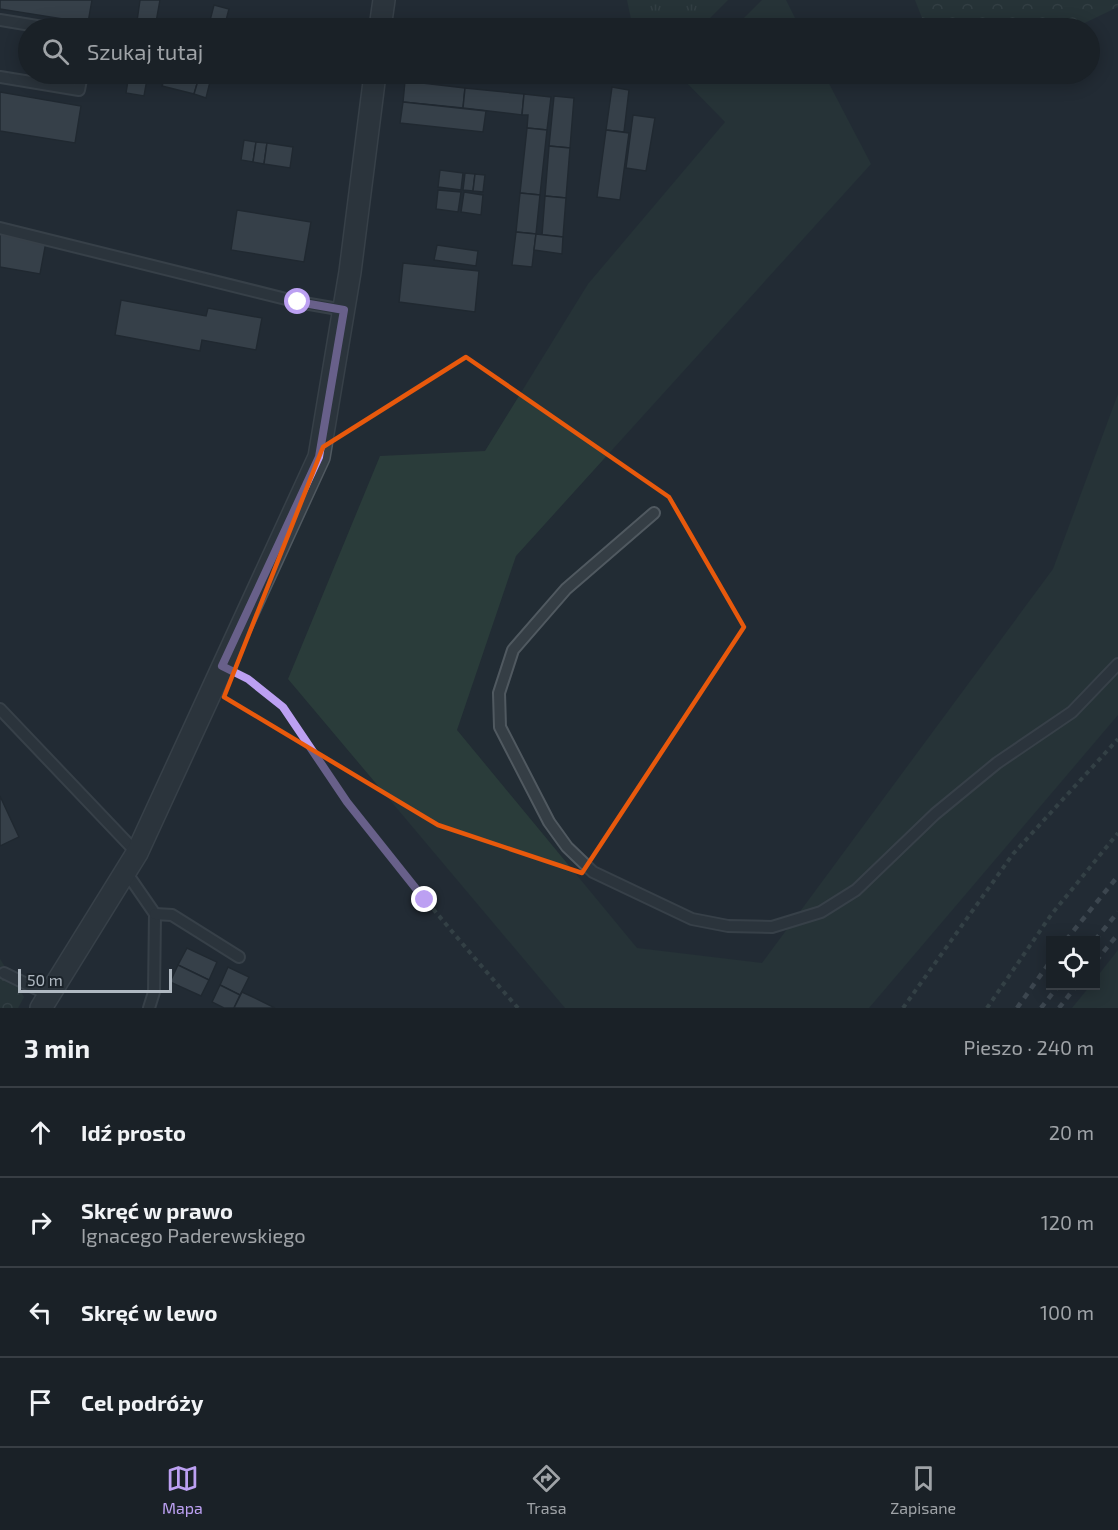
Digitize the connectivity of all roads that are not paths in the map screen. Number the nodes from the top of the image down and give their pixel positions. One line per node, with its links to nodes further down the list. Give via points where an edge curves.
1 (384, 0): 2 (street)
2 (381, 18)
3 (0, 20): 4 (lane)
4 (18, 23)
5 (0, 77): 6 (lane)
6 (18, 80)
7 (43, 84): 8 (lane, via 79,90)
8 (80, 84)
9 (374, 84): 11 (street)
10 (0, 228): 11 (lane)
11 (344, 310): 15 (street, via 319,457)
12 (654, 513): 13 (lane, via 566,589 513,650 499,693 500,727 549,822 567,847 593,872 692,919 728,926 772,927 821,912 856,890 935,814 997,764 1072,711)
13 (1118, 664)
14 (0, 709): 15 (lane)
15 (137, 853): 16 (street)
16 (126, 872): 17 (lane); 20 (street)
17 (155, 914): 18 (lane, via 172,915); 21 (lane, via 154,992)
18 (239, 957)
19 (4, 973): 20 (lane)
20 (45, 1002)
21 (148, 1008)

